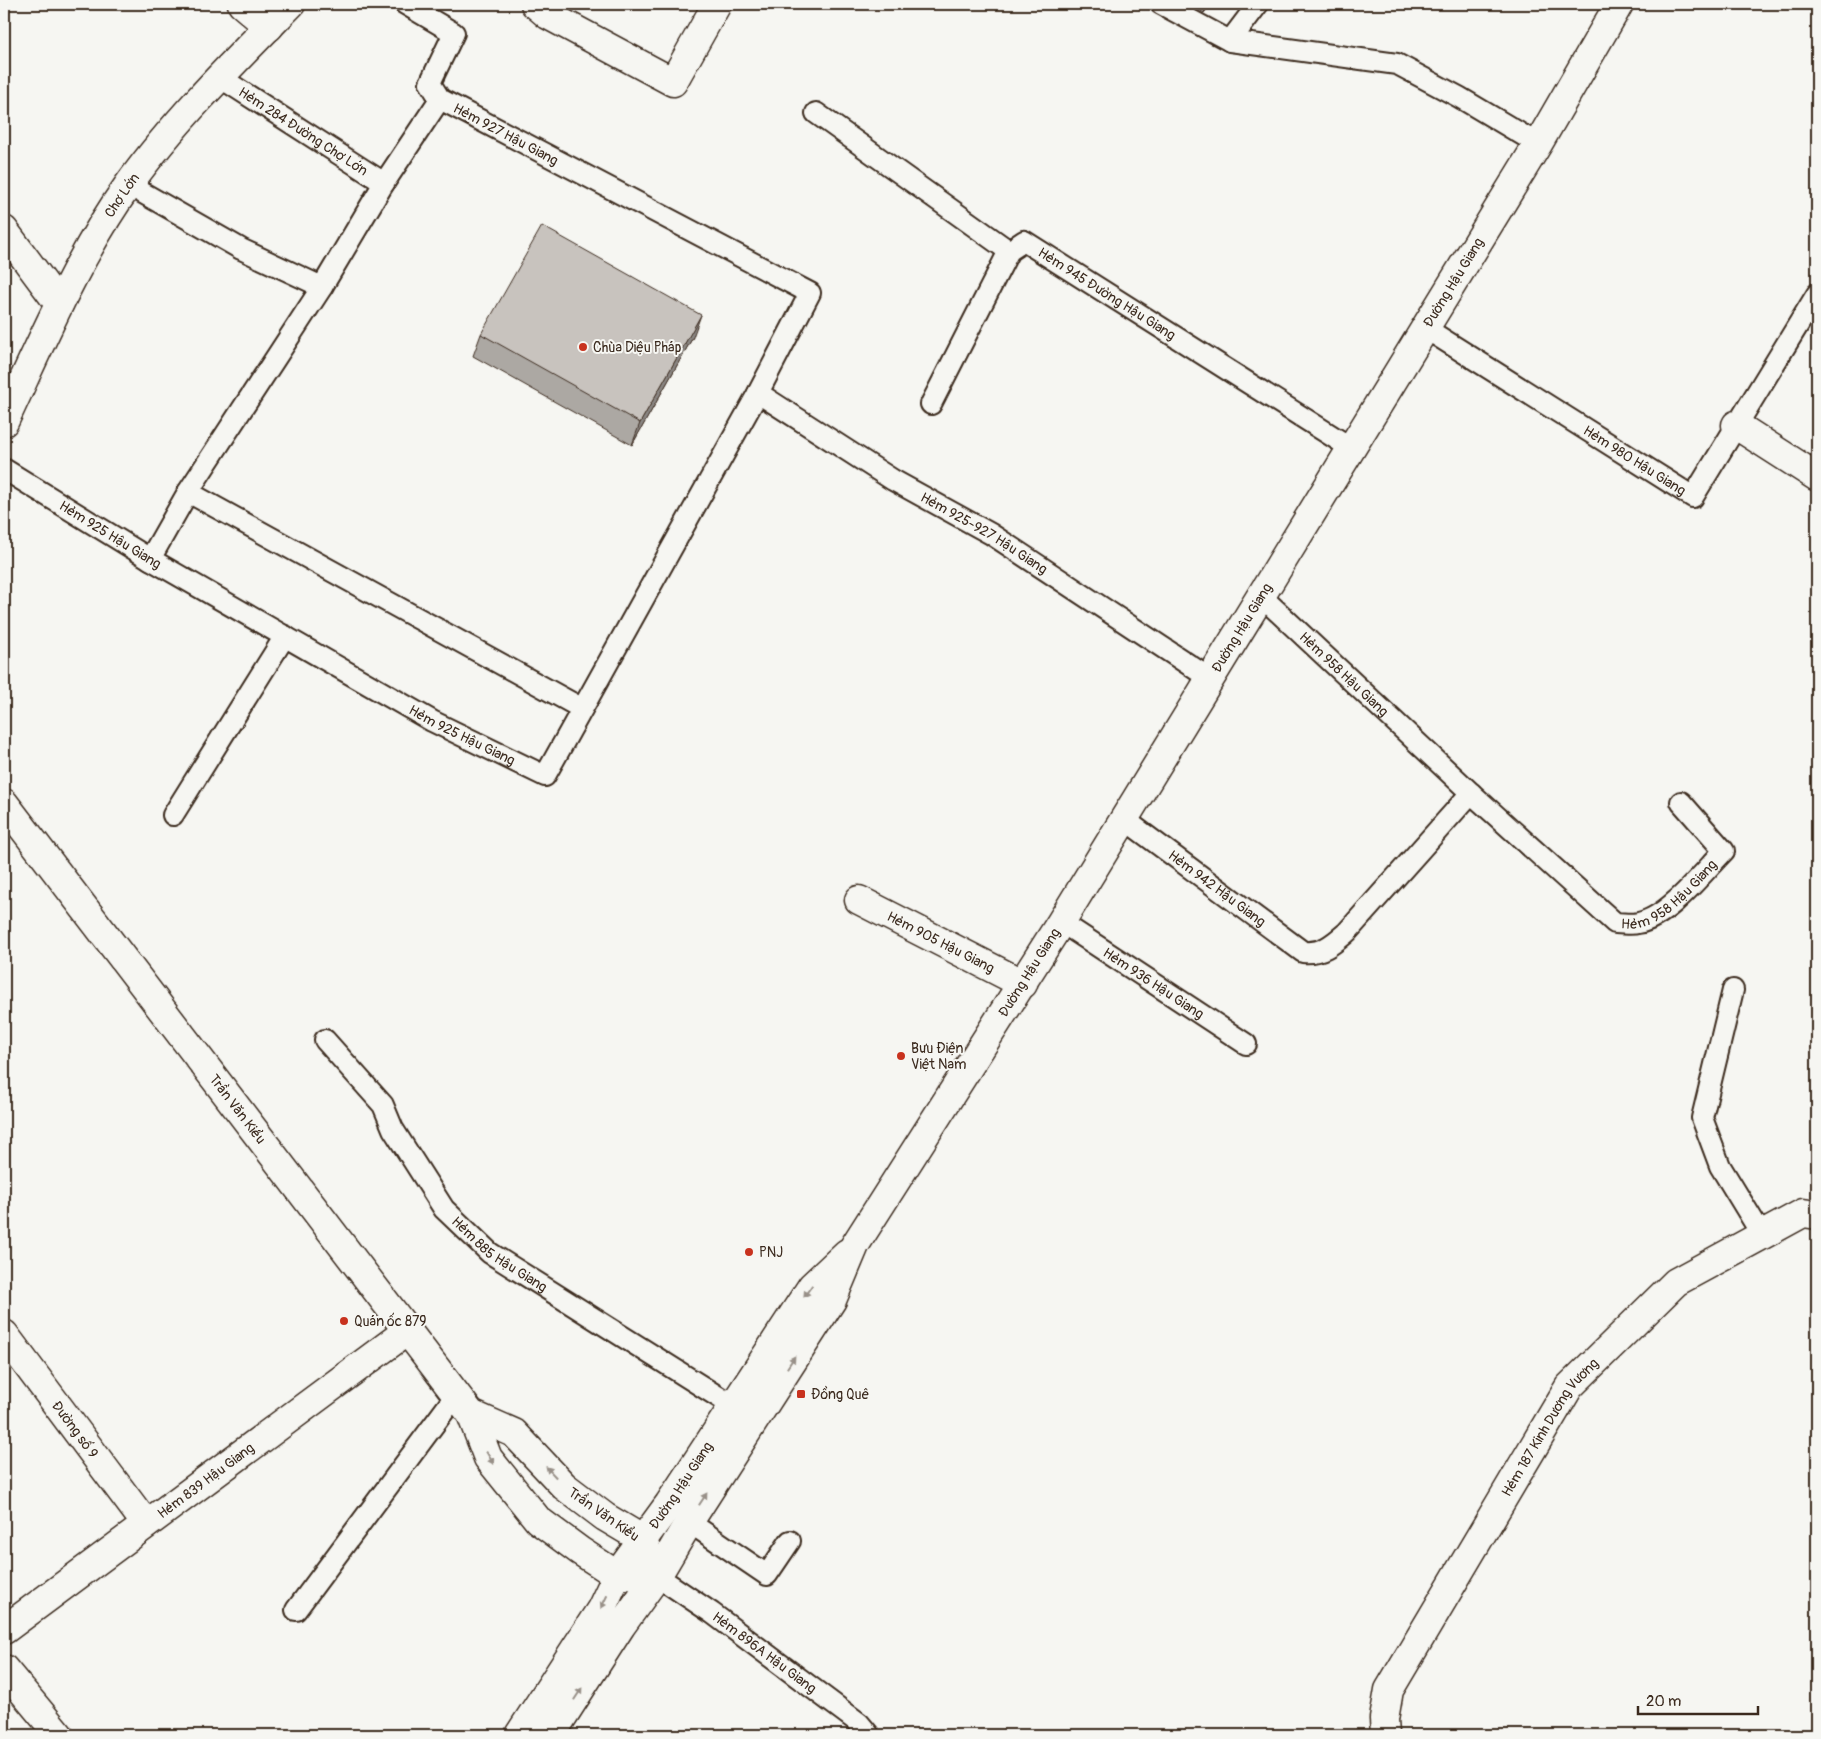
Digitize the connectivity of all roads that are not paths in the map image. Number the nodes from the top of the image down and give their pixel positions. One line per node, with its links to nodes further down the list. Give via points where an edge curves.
1 (242, 4): 9 (street)
2 (291, 4): 9 (street, Chợ Lớn)
3 (404, 4): 12 (lane, via 454,33 430,83)
4 (717, 4): 8 (street, via 673,82)
5 (1161, 4): 10 (lane)
6 (1258, 4): 10 (lane)
7 (1619, 4): 14 (street, Đường Hậu Giang)
8 (547, 8)
9 (269, 27): 11 (street, Chợ Lớn)
10 (1230, 41): 14 (lane, via 1397,64)
11 (221, 78): 15 (lane, Hẻm 284 Đường Chợ Lớn); 16 (street, Chợ Lớn)
12 (440, 100): 15 (lane, Hẻm 927 Hậu Giang); 23 (lane, Hẻm 927 Hậu Giang, via 810,293)
13 (816, 113): 18 (lane)
14 (1538, 144): 22 (street, Đường Hậu Giang)
15 (384, 182): 19 (lane, Hẻm 927 Hậu Giang)
16 (129, 185): 19 (lane, via 240,249); 21 (street, Chợ Lớn, via 87,249)
17 (4, 230): 21 (street)
18 (1009, 252): 24 (lane); 27 (lane, Hẻm 945 Đường Hậu Giang, via 1024,241)
19 (322, 287): 30 (lane, Hẻm 927 Hậu Giang)
20 (1817, 294): 26 (lane, Hẻm 980 Hậu Giang)
21 (59, 304): 25 (street, Chợ Lớn)
22 (1424, 328): 26 (lane, Hẻm 980 Hậu Giang, via 1693,497); 27 (street, Đường Hậu Giang)
23 (758, 392): 34 (lane, Hẻm 925-927 Hậu Giang, via 893,480 991,534); 35 (lane, Hẻm 925 Hậu Giang)
24 (931, 404)
25 (4, 422)
26 (1736, 425): 29 (street)
27 (1351, 448): 32 (street, Đường Hậu Giang)
28 (4, 468): 31 (lane, Hẻm 925 Hậu Giang)
29 (1817, 477)
30 (188, 492): 31 (lane, Hẻm 927 Hậu Giang); 35 (lane)
31 (150, 559): 33 (lane, Hẻm 925 Hậu Giang)
32 (1261, 596): 34 (street, Đường Hậu Giang); 36 (lane, Hẻm 958 Hậu Giang)
33 (285, 636): 35 (lane, Hẻm 925 Hậu Giang, via 432,721 545,776); 39 (lane)
34 (1209, 678): 40 (street, Đường Hậu Giang)
35 (581, 708)
36 (1471, 793): 37 (lane, Hẻm 958 Hậu Giang, via 1615,923 1627,924 1647,920 1666,908 1724,850); 40 (lane, Hẻm 942 Hậu Giang, via 1347,932 1329,948 1312,953 1302,952)
37 (1681, 802)
38 (4, 803): 50 (street, Trần Văn Kiểu)
39 (173, 815)
40 (1124, 819): 42 (street, Đường Hậu Giang)
41 (859, 900): 43 (street, Hẻm 905 Hậu Giang)
42 (1061, 922): 43 (street, Đường Hậu Giang); 46 (lane, Hẻm 936 Hậu Giang)
43 (1023, 984): 49 (street, Đường Hậu Giang)
44 (1733, 990): 48 (lane, via 1702,1118 1720,1166)
45 (325, 1040): 53 (lane, Hẻm 885 Hậu Giang, via 383,1105 393,1129 444,1209 490,1253)
46 (1246, 1044)
47 (1817, 1214): 48 (street, Hẻm 187 Kinh Dương Vương, via 1803,1213)
48 (1762, 1235): 67 (street, Hẻm 187 Kinh Dương Vương, via 1676,1282 1570,1387 1389,1690)
49 (855, 1245): 53 (street, Đường Hậu Giang, one-way to 53, via 812,1286); 54 (street, Đường Hậu Giang, one-way to 49, via 832,1300)
50 (407, 1331): 52 (street, Trần Văn Kiểu); 55 (street, Hẻm 839 Hậu Giang)
51 (4, 1334): 55 (street, Đường số 9)
52 (464, 1404): 56 (street, Trần Văn Kiểu, one-way to 52, via 605,1517 564,1486 514,1433); 58 (street, Trần Văn Kiểu, one-way to 58, via 488,1458 538,1520); 60 (lane)
53 (733, 1406): 56 (street, Đường Hậu Giang, via 669,1504)
54 (689, 1522): 57 (lane, via 767,1575); 59 (street, Đường Hậu Giang)
55 (146, 1524): 61 (street, Hẻm 839 Hậu Giang)
56 (642, 1539): 58 (street, Đường Hậu Giang); 59 (street, Trần Văn Kiểu)
57 (790, 1541)
58 (617, 1575): 59 (street); 64 (street, Đường Hậu Giang, one-way to 64, via 601,1608)
59 (657, 1576): 65 (street, Đường Hậu Giang, one-way to 59); 66 (lane, Hẻm 896A Hậu Giang, via 859,1723)
60 (296, 1610)
61 (4, 1630)
62 (4, 1669): 63 (street)
63 (51, 1733)
64 (519, 1735)
65 (551, 1735)
66 (869, 1735)
67 (1385, 1735)

